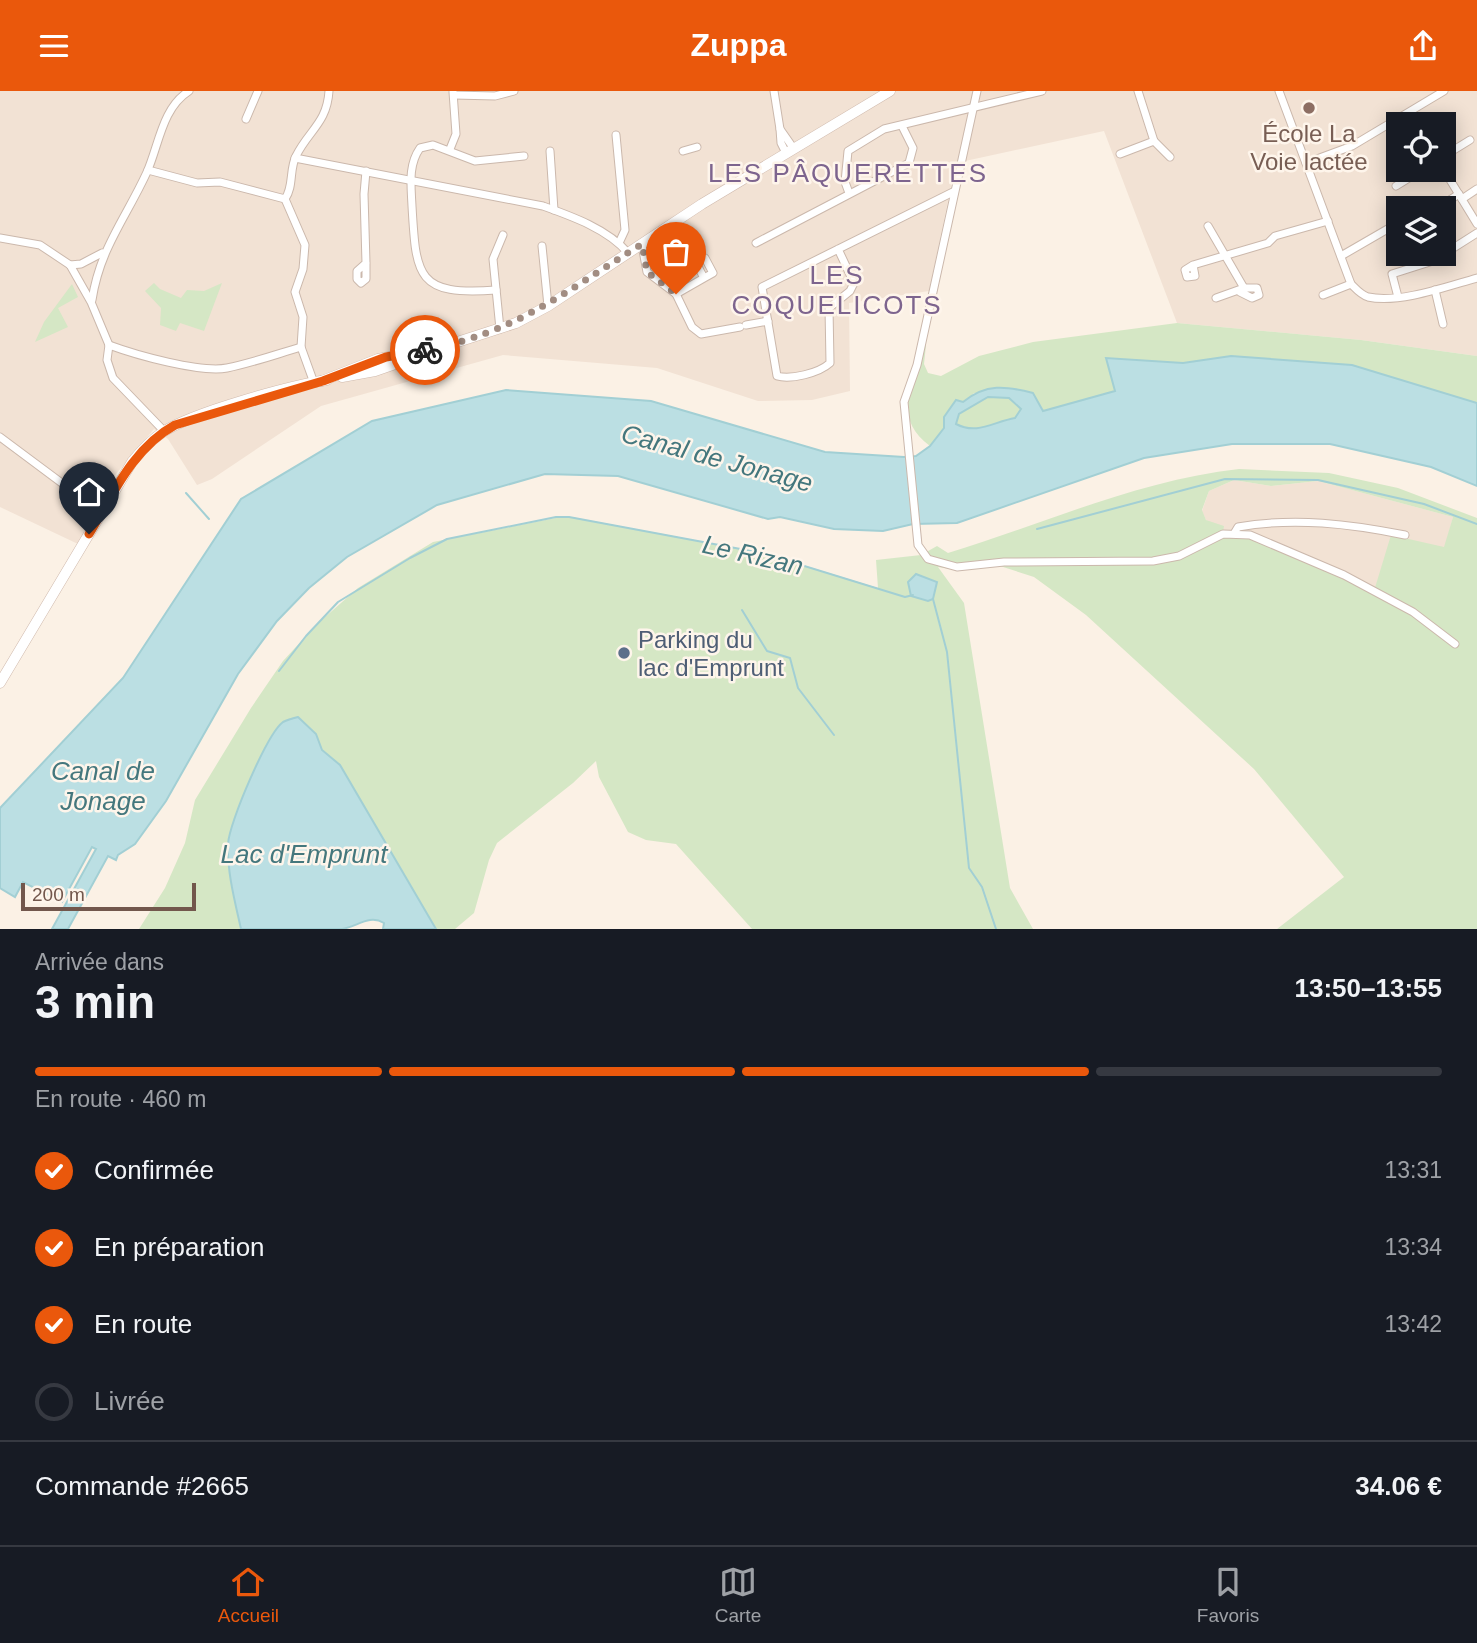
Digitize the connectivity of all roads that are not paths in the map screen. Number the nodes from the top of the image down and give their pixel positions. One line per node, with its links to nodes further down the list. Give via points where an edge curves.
1 (258, 91): 14 (street)
2 (329, 91): 28 (street, via 328,110)
3 (514, 91): 12 (street, via 495,96)
4 (774, 91): 24 (street, via 781,143)
5 (890, 91): 24 (main road)
6 (977, 91): 13 (street)
7 (1042, 91): 13 (street)
8 (1138, 91): 18 (street)
9 (1279, 91): 29 (street)
10 (1444, 91): 29 (street, via 1352,146)
11 (184, 92): 30 (street, via 159,134)
12 (453, 93): 20 (street, via 456,134)
13 (974, 108): 15 (street); 37 (street)
14 (246, 119)
15 (902, 126): 38 (street, via 884,129 848,151 845,182); 38 (street, via 913,148 909,163)
16 (616, 135): 50 (street, via 625,230)
17 (1470, 140): 21 (street)
18 (1154, 141): 25 (street); 27 (street)
19 (696, 147): 23 (street)
20 (450, 149): 26 (street, via 475,161); 32 (street, via 420,148 413,157)
21 (1456, 149)
22 (550, 151): 42 (street)
23 (683, 151)
24 (790, 151): 52 (main road)
25 (1120, 154)
26 (524, 156)
27 (1170, 157)
28 (295, 158): 31 (street); 40 (street, via 291,190)
29 (1306, 163): 43 (street)
30 (148, 170): 40 (street); 55 (street)
31 (366, 171): 32 (street); 59 (street)
32 (412, 180): 42 (street); 65 (street, via 414,248 422,275 459,293)
33 (1402, 182): 35 (street)
34 (1452, 182): 39 (street)
35 (1396, 186)
36 (1477, 189): 39 (street)
37 (953, 192): 54 (street); 82 (street, via 917,366 904,402 918,540 929,559 957,567 1166,559)
38 (849, 193): 51 (street)
39 (1461, 197): 41 (street); 44 (street)
40 (285, 199): 77 (street, via 304,245 303,269 295,292 303,317)
41 (1456, 199)
42 (554, 210): 50 (street)
43 (1328, 221): 57 (street); 58 (street)
44 (1477, 224)
45 (1208, 226): 57 (street)
46 (1386, 230): 58 (street)
47 (1477, 233): 69 (street, via 1433,261 1392,274)
48 (503, 235): 65 (street, via 493,259)
49 (0, 238): 60 (street, via 40,245)
50 (620, 243): 56 (street)
51 (756, 243)
52 (642, 244): 56 (main road); 67 (street, via 647,272)
53 (542, 246): 72 (street)
54 (838, 249): 73 (street, via 762,286); 73 (street, via 854,283 829,309 830,363 824,369 777,376)
55 (103, 253): 60 (street); 71 (street)
56 (628, 253): 72 (main road)
57 (1224, 256): 61 (street); 70 (street, via 1242,290)
58 (1341, 256): 64 (street)
59 (366, 263)
60 (69, 265): 71 (street)
61 (1193, 265)
62 (704, 278): 67 (street)
63 (1477, 278): 66 (street)
64 (1351, 284): 68 (street); 69 (street, via 1369,297)
65 (496, 290): 75 (street)
66 (1435, 290): 69 (street); 74 (street)
67 (676, 294): 73 (street, via 692,327 701,334)
68 (1323, 295)
69 (1398, 297)
70 (1216, 298)
71 (92, 302): 76 (street)
72 (548, 306): 75 (main road)
73 (768, 321)
74 (1443, 324)
75 (500, 329): 78 (main road, via 375,371)
76 (109, 345): 77 (street, via 211,369); 79 (street, via 107,360 114,378)
77 (302, 347): 78 (street)
78 (318, 382): 79 (main road, via 194,417)
79 (164, 431): 81 (main road, via 132,462)
80 (0, 437): 81 (street)
81 (102, 513): 85 (main road)
82 (1235, 532): 83 (street, via 1238,527 1286,521); 84 (street, via 1266,539 1344,575 1413,612)
83 (1405, 535)
84 (1455, 643)
85 (0, 683)

